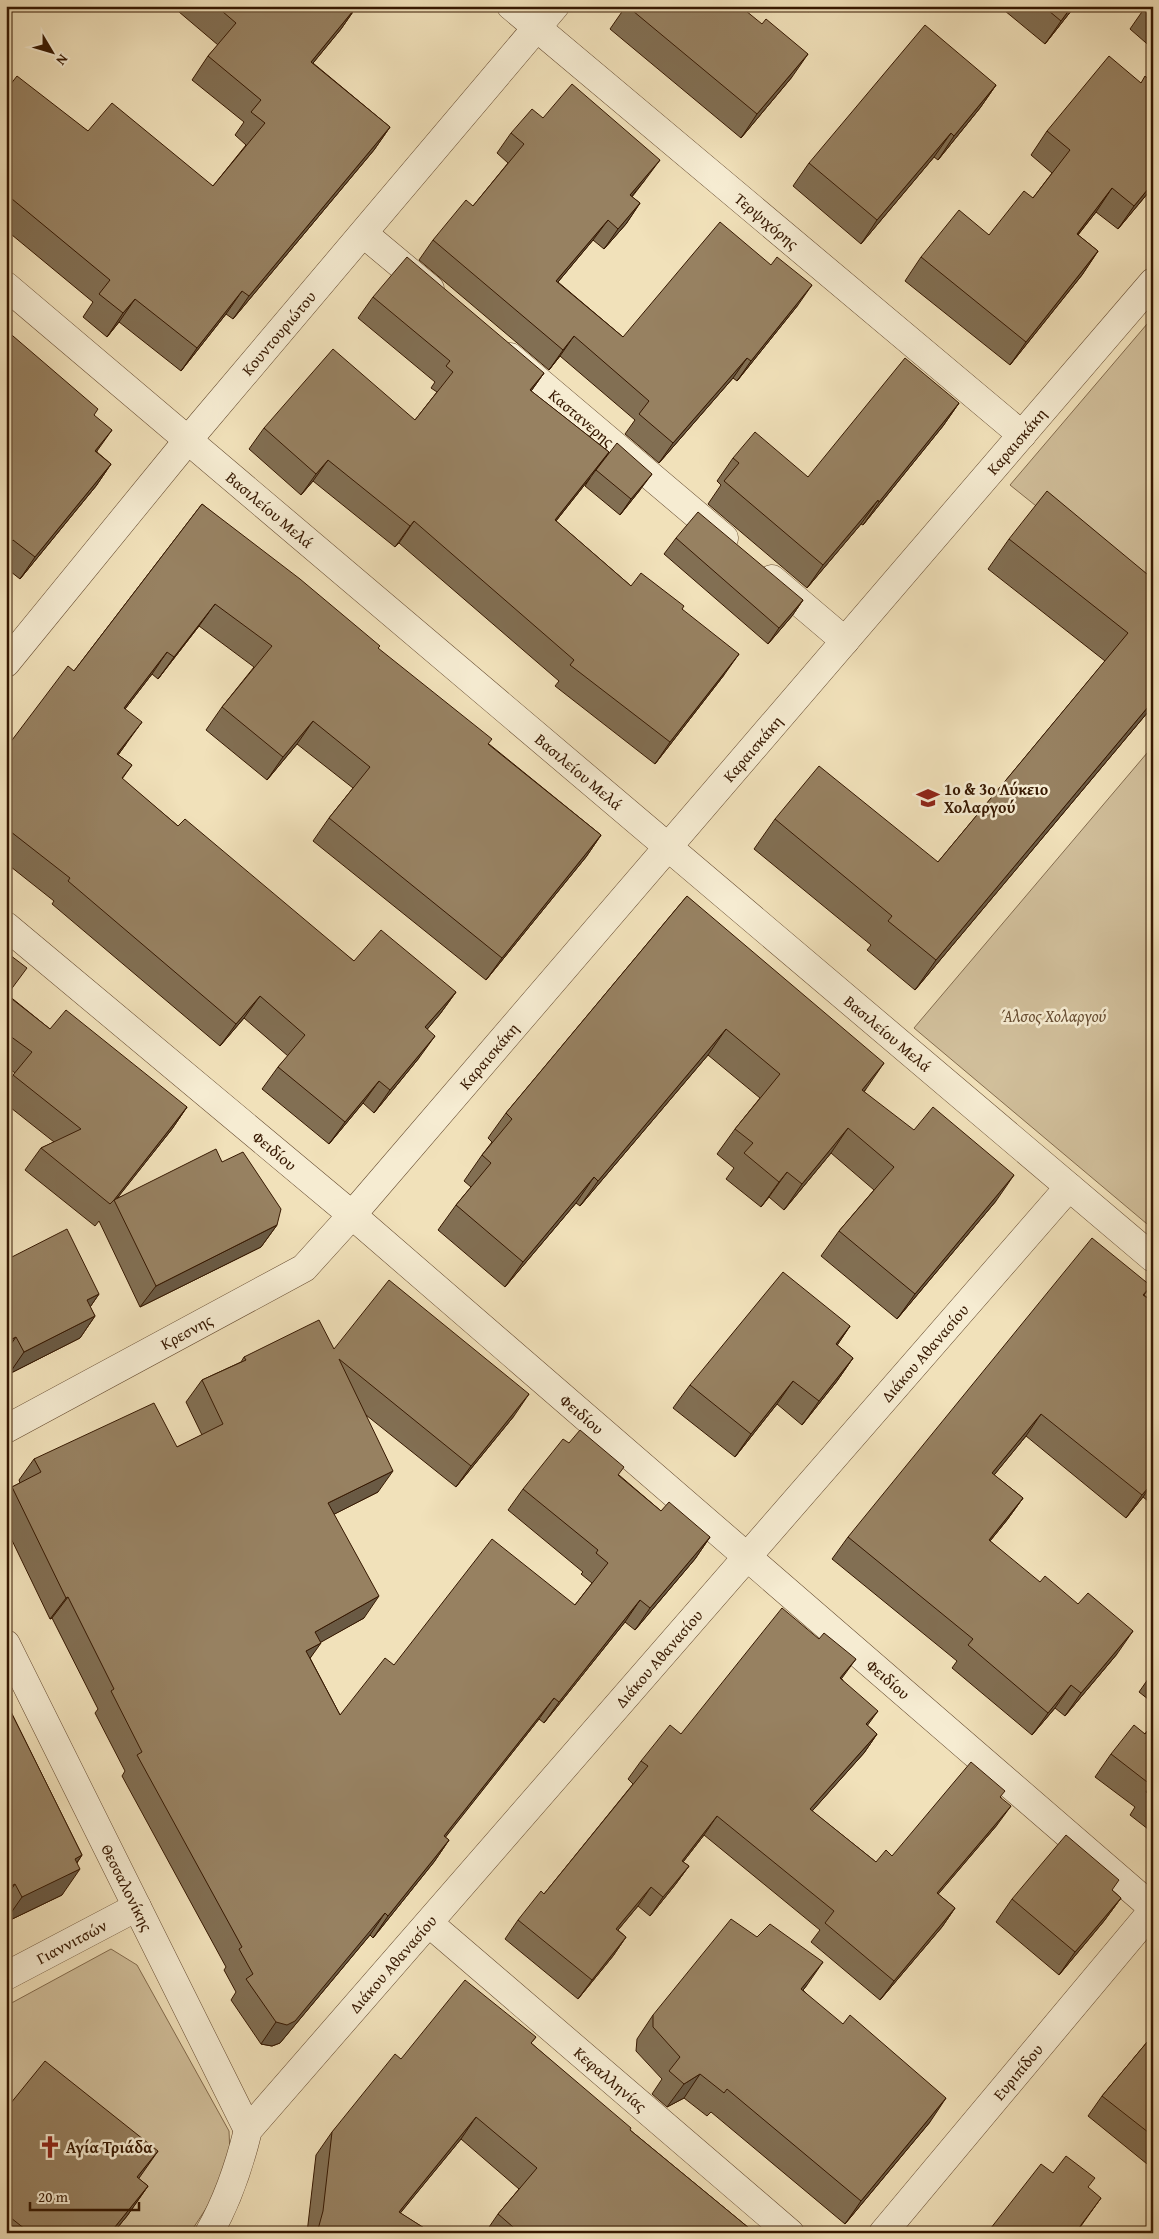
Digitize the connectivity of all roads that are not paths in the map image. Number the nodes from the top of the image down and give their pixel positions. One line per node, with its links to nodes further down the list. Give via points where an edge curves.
1 (511, 6): 3 (street, Τερψιχόρης)
2 (555, 6): 3 (street, Κουντουριώτου)
3 (536, 28): 4 (street, Κουντουριώτου); 9 (street, Τερψιχόρης)
4 (364, 234): 7 (street); 10 (street, Κουντουριώτου)
5 (1153, 282): 9 (street, Καραισκάκη)
6 (6, 286): 10 (street, Βασιλείου Μελά)
7 (448, 305)
8 (494, 344): 11 (street, Καστανερης)
9 (1022, 435): 11 (street, Καραισκάκη)
10 (188, 440): 12 (street, Κουντουριώτου); 13 (street, Βασιλείου Μελά)
11 (845, 641): 13 (street, Καραισκάκη)
12 (6, 663)
13 (668, 847): 15 (street, Βασιλείου Μελά); 16 (street, Καραισκάκη)
14 (6, 926): 16 (street, Φειδίου)
15 (1069, 1187): 17 (street, Βασιλείου Μελά); 19 (street, Διάκου Αθανασίου)
16 (352, 1215): 18 (street, Κρεσνης, via 304,1268); 19 (street, Φειδίου)
17 (1153, 1258)
18 (6, 1429)
19 (748, 1558): 22 (street, Φειδίου); 23 (street, Διάκου Αθανασίου)
20 (6, 1644): 21 (street, Θεσσαλονίκης)
21 (137, 1907): 24 (street, Γιαννιτσών); 25 (street, Θεσσαλονίκης)
22 (1153, 1909): 28 (street, Ευριπίδου)
23 (430, 1924): 25 (street, Διάκου Αθανασίου); 27 (street, Κεφαλληνίας)
24 (6, 1976)
25 (248, 2130): 26 (street, via 223,2210)
26 (209, 2233)
27 (790, 2233)
28 (883, 2233)

